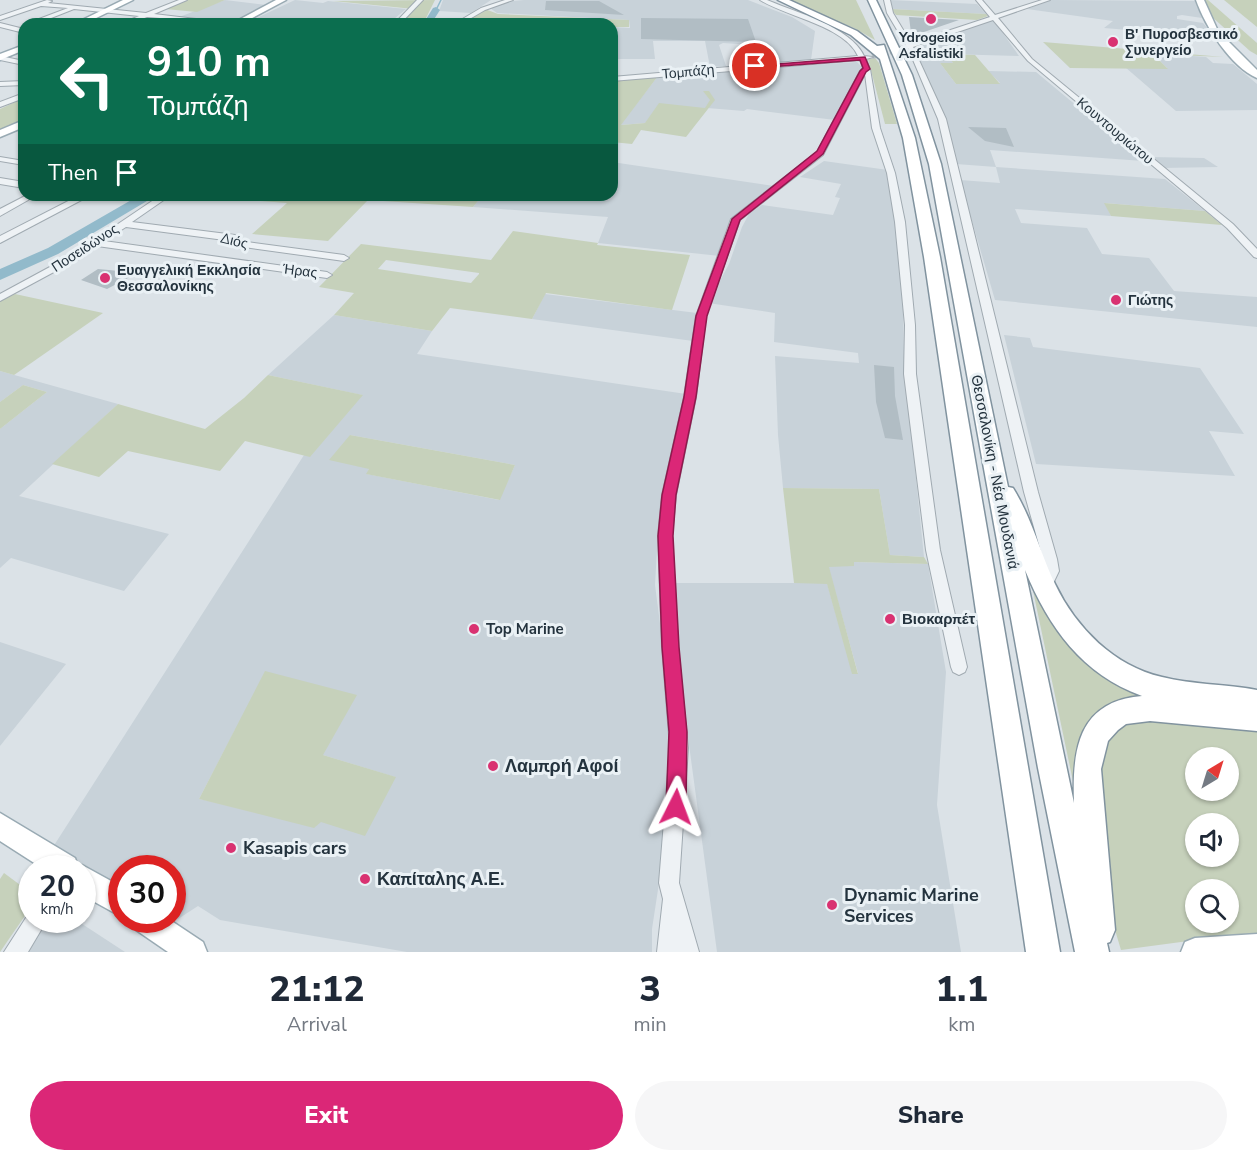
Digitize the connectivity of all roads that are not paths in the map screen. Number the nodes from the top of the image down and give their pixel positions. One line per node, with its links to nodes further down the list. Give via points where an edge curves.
1 (53, 0): 15 (street)
2 (129, 0): 19 (main road)
3 (184, 0): 20 (street)
4 (282, 0): 27 (main road)
5 (290, 0): 28 (main road)
6 (420, 0): 29 (street)
7 (497, 0): 18 (street)
8 (508, 0): 9 (street); 18 (street)
9 (518, 0)
10 (763, 0): 38 (street)
11 (979, 0): 21 (street, Κουντουριώτου)
12 (1047, 0): 21 (street, Τομπάζη)
13 (1200, 0): 31 (main road)
14 (782, 1): 38 (highway, via 854,33)
15 (40, 4): 17 (street); 22 (street)
16 (875, 6): 38 (street, via 890,13); 70 (highway, Θεσσαλονίκη - Νέα Μουδανιά, via 907,75 935,164)
17 (76, 8): 19 (street); 23 (street)
18 (489, 8): 30 (street)
19 (107, 11): 20 (street); 24 (main road)
20 (147, 15): 25 (street); 26 (street)
21 (995, 17): 38 (street, Τομπάζη); 65 (street, Κουντουριώτου, via 1030,60 1230,226)
22 (0, 18)
23 (47, 18)
24 (91, 18)
25 (139, 18)
26 (176, 18)
27 (248, 18)
28 (248, 18)
29 (403, 18)
30 (469, 18)
31 (1206, 18): 39 (main road); 41 (main road)
32 (0, 25): 33 (street)
33 (18, 30)
34 (18, 32): 35 (street)
35 (11, 33)
36 (875, 33): 38 (highway, Θεσσαλονίκη - Νέα Μουδανιά)
37 (18, 50): 40 (main road)
38 (883, 56): 44 (street, Τομπάζη); 71 (street, via 942,119 1050,559 1051,571); 72 (street, via 876,128 891,173 900,222 910,325 910,374 930,529); 77 (street, via 863,71 820,153 736,219 701,316 665,536 679,748 669,883); 80 (highway, Θεσσαλονίκη - Νέα Μουδανιά, via 909,138 932,256)
39 (1250, 56): 41 (main road)
40 (0, 57): 42 (street)
41 (1241, 61): 43 (main road)
42 (18, 62)
43 (1257, 75)
44 (618, 78)
45 (18, 83): 46 (street)
46 (0, 84)
47 (18, 98): 48 (street)
48 (0, 105)
49 (18, 126): 50 (main road)
50 (0, 135)
51 (18, 157): 53 (street)
52 (0, 159): 53 (street)
53 (10, 161): 54 (street)
54 (18, 162)
55 (0, 181): 56 (street)
56 (18, 184)
57 (22, 201): 60 (street)
58 (75, 201): 62 (street)
59 (159, 201): 61 (street, Ποσειδώνος)
60 (0, 213)
61 (123, 224): 63 (street, Ποσειδώνος); 64 (street, Διός, via 235,238)
62 (2, 237)
63 (95, 243): 67 (street, Ήρας); 69 (street, Ποσειδώνος)
64 (244, 244): 66 (street, Διός); 67 (street)
65 (1257, 255)
66 (344, 258)
67 (225, 261): 68 (street, Ήρας)
68 (327, 275)
69 (0, 298)
70 (997, 484): 71 (highway, via 1016,510); 82 (highway, Θεσσαλονίκη - Νέα Μουδανιά)
71 (1044, 587): 73 (highway, via 1075,639 1121,675 1182,694)
72 (959, 667)
73 (1257, 703)
74 (1257, 718): 82 (highway, via 1139,708 1113,716 1098,731 1089,749 1087,769 1098,923)
75 (0, 826): 76 (main road)
76 (45, 855)
77 (673, 897): 85 (street); 86 (street)
78 (27, 933): 83 (street)
79 (165, 933): 84 (main road)
80 (1042, 947)
81 (1257, 948): 87 (main road)
82 (1092, 951)
83 (15, 952)
84 (193, 952)
85 (668, 952)
86 (688, 952)
87 (1195, 952)

